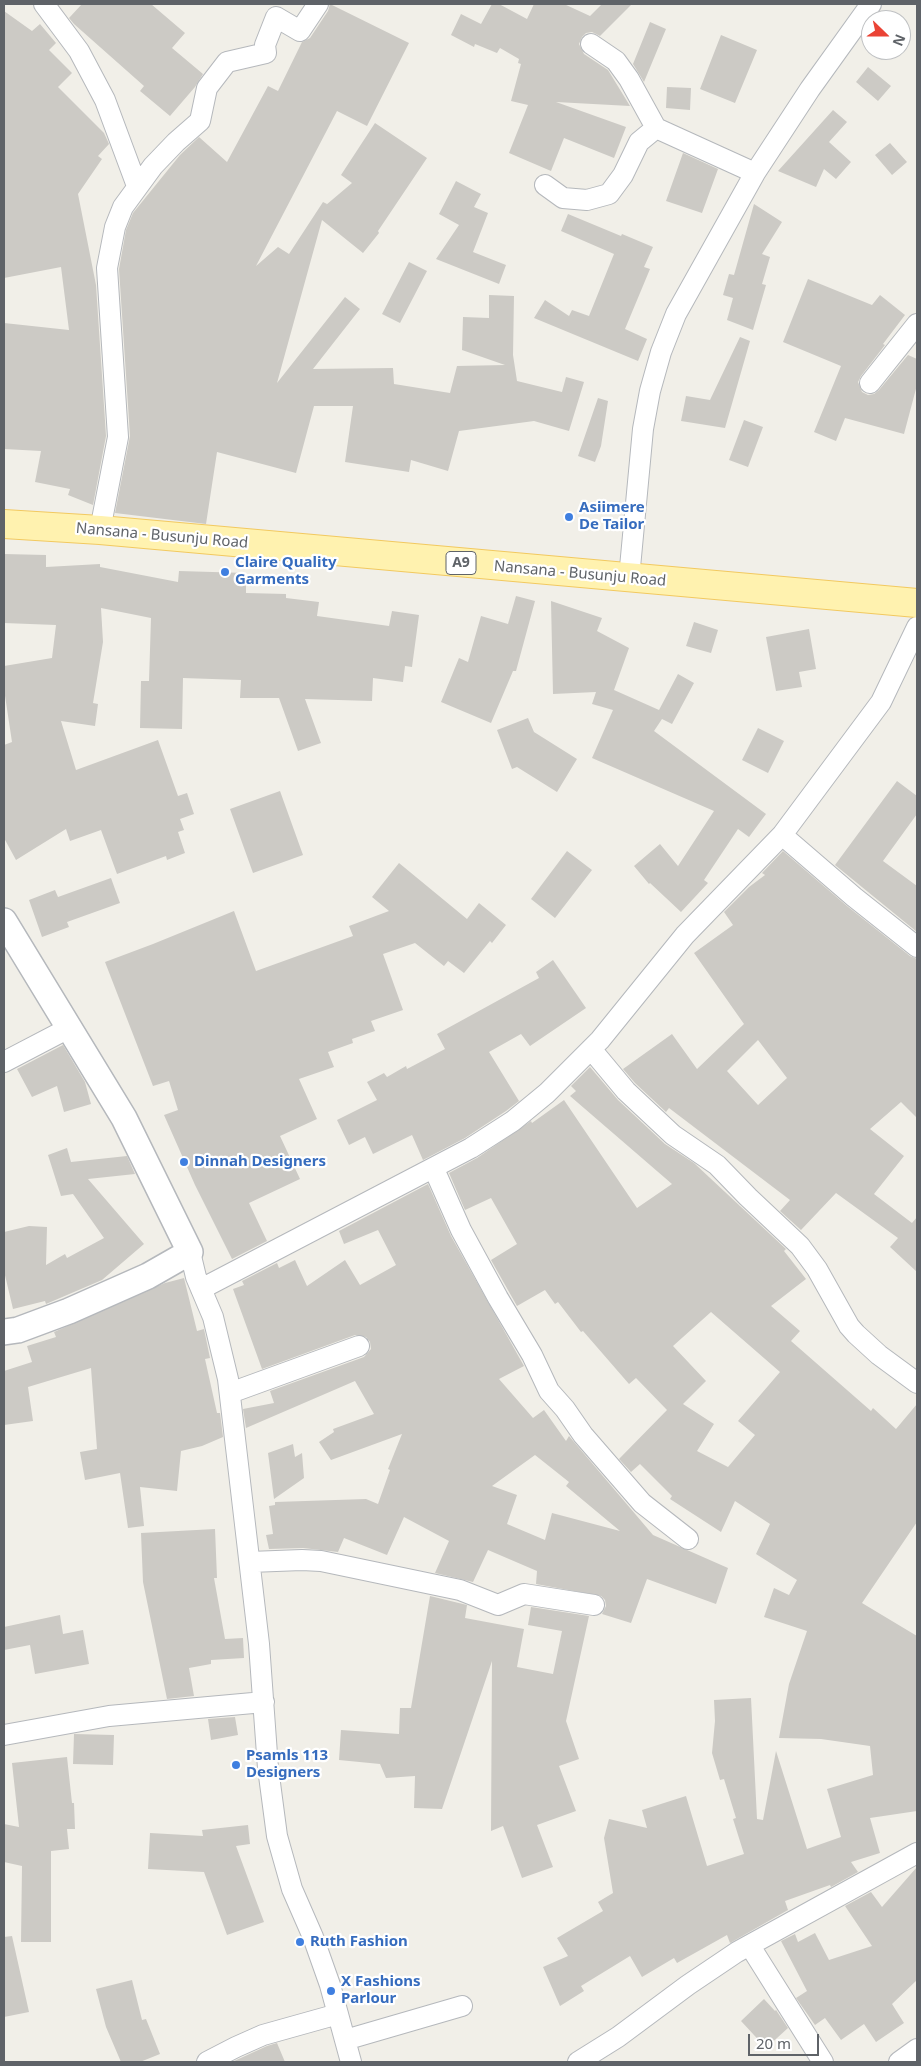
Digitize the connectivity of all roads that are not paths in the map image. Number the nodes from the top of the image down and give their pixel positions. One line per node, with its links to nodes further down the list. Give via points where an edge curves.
1 (44, 4): 7 (street, via 79,52 105,100)
2 (318, 4): 7 (street, via 300,30 276,17 265,45 266,53 227,62 207,88 200,121 176,142)
3 (871, 4): 6 (street)
4 (591, 44): 5 (street, via 616,60)
5 (656, 128): 6 (street); 8 (street, via 639,142 623,175 609,194 587,200 563,198)
6 (755, 174): 13 (street, via 692,282 661,352 643,429)
7 (138, 186): 12 (street, via 123,207 115,227 107,268 118,437)
8 (545, 186)
9 (917, 324): 10 (street)
10 (870, 383)
11 (4, 524): 12 (main road, Nansana - Busunju Road / A9)
12 (100, 530): 13 (main road, Nansana - Busunju Road / A9)
13 (630, 578): 14 (main road, Nansana - Busunju Road / A9)
14 (917, 603)
15 (917, 627): 16 (street, via 881,702)
16 (782, 835): 18 (street); 20 (street, via 685,935)
17 (4, 921): 19 (street)
18 (917, 946)
19 (69, 1028): 21 (street); 23 (street, via 124,1118)
20 (591, 1049): 22 (street, via 513,1121); 27 (street, via 626,1091 674,1135 717,1165 800,1246 849,1326 879,1355)
21 (4, 1062)
22 (434, 1169): 24 (street); 29 (street, via 461,1230 549,1391 642,1503)
23 (190, 1252): 24 (street); 25 (street, via 148,1276 69,1311)
24 (202, 1289): 28 (street, via 219,1341)
25 (4, 1332)
26 (359, 1346): 28 (street)
27 (917, 1383)
28 (230, 1393): 30 (street)
29 (688, 1539)
30 (250, 1562): 31 (street, via 321,1561 460,1590 498,1605 524,1594); 32 (street)
31 (594, 1605)
32 (264, 1702): 33 (street, via 110,1716); 37 (street, via 277,1836 292,1889 313,1937)
33 (4, 1735)
34 (917, 1853): 35 (street)
35 (750, 1946): 42 (street); 43 (street)
36 (462, 2006): 38 (street)
37 (338, 2014): 38 (street); 40 (street, via 263,2035)
38 (345, 2040): 41 (street)
39 (917, 2049): 44 (street)
40 (208, 2062)
41 (352, 2062)
42 (578, 2062)
43 (823, 2062)
44 (899, 2062)

